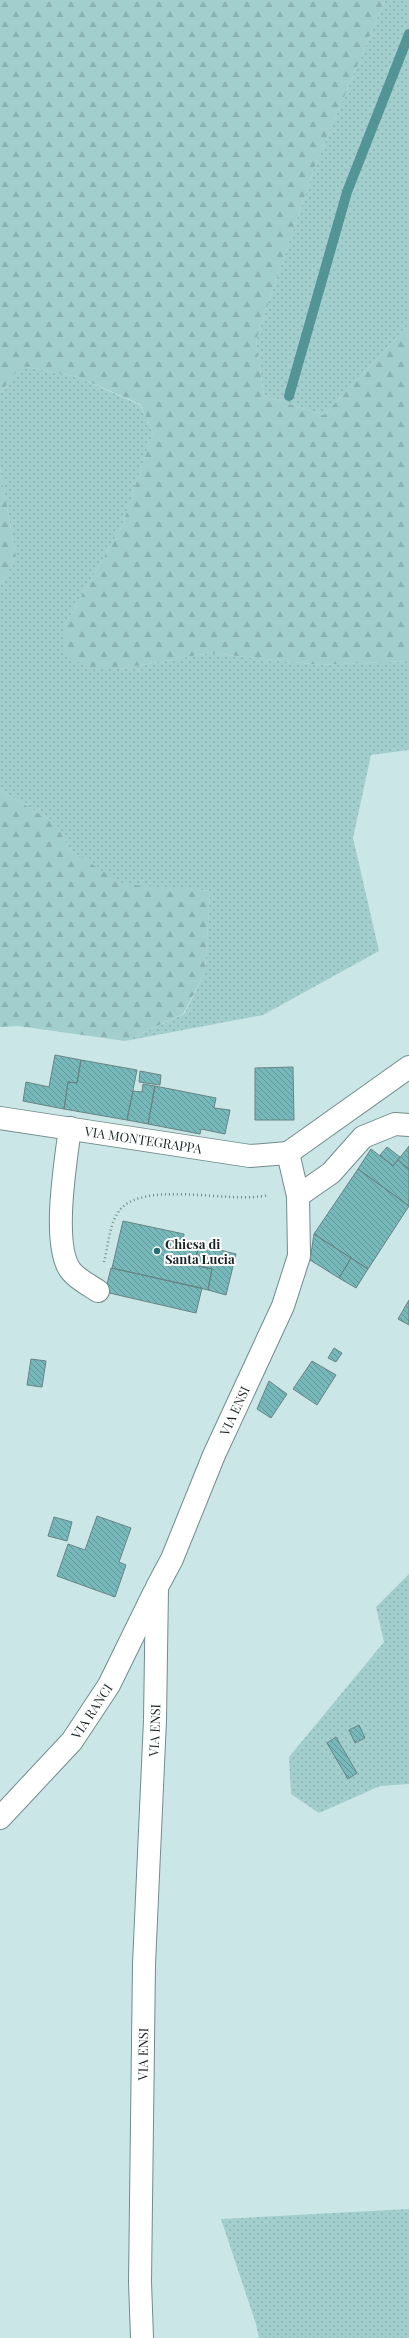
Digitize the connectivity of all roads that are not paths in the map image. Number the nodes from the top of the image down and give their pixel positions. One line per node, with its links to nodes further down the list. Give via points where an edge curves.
1 (409, 1067): 5 (street)
2 (0, 1118): 4 (street, VIA MONTEGRAPPA)
3 (409, 1125): 6 (street, via 395,1124 363,1137 331,1173)
4 (70, 1128): 5 (street, VIA MONTEGRAPPA, via 250,1156); 7 (street, via 63,1181 63,1255 70,1271)
5 (288, 1153): 6 (street, VIA ENSI)
6 (298, 1196): 8 (street, VIA ENSI, via 299,1256 284,1306 214,1455)
7 (98, 1291)
8 (157, 1587): 9 (street, VIA RANCI, via 109,1685 72,1741); 10 (street, VIA ENSI, via 155,1720 144,1964)
9 (0, 1818)
10 (140, 2238): 11 (street, via 132,2254); 12 (street, VIA ENSI)
11 (128, 2338)
12 (142, 2338)

